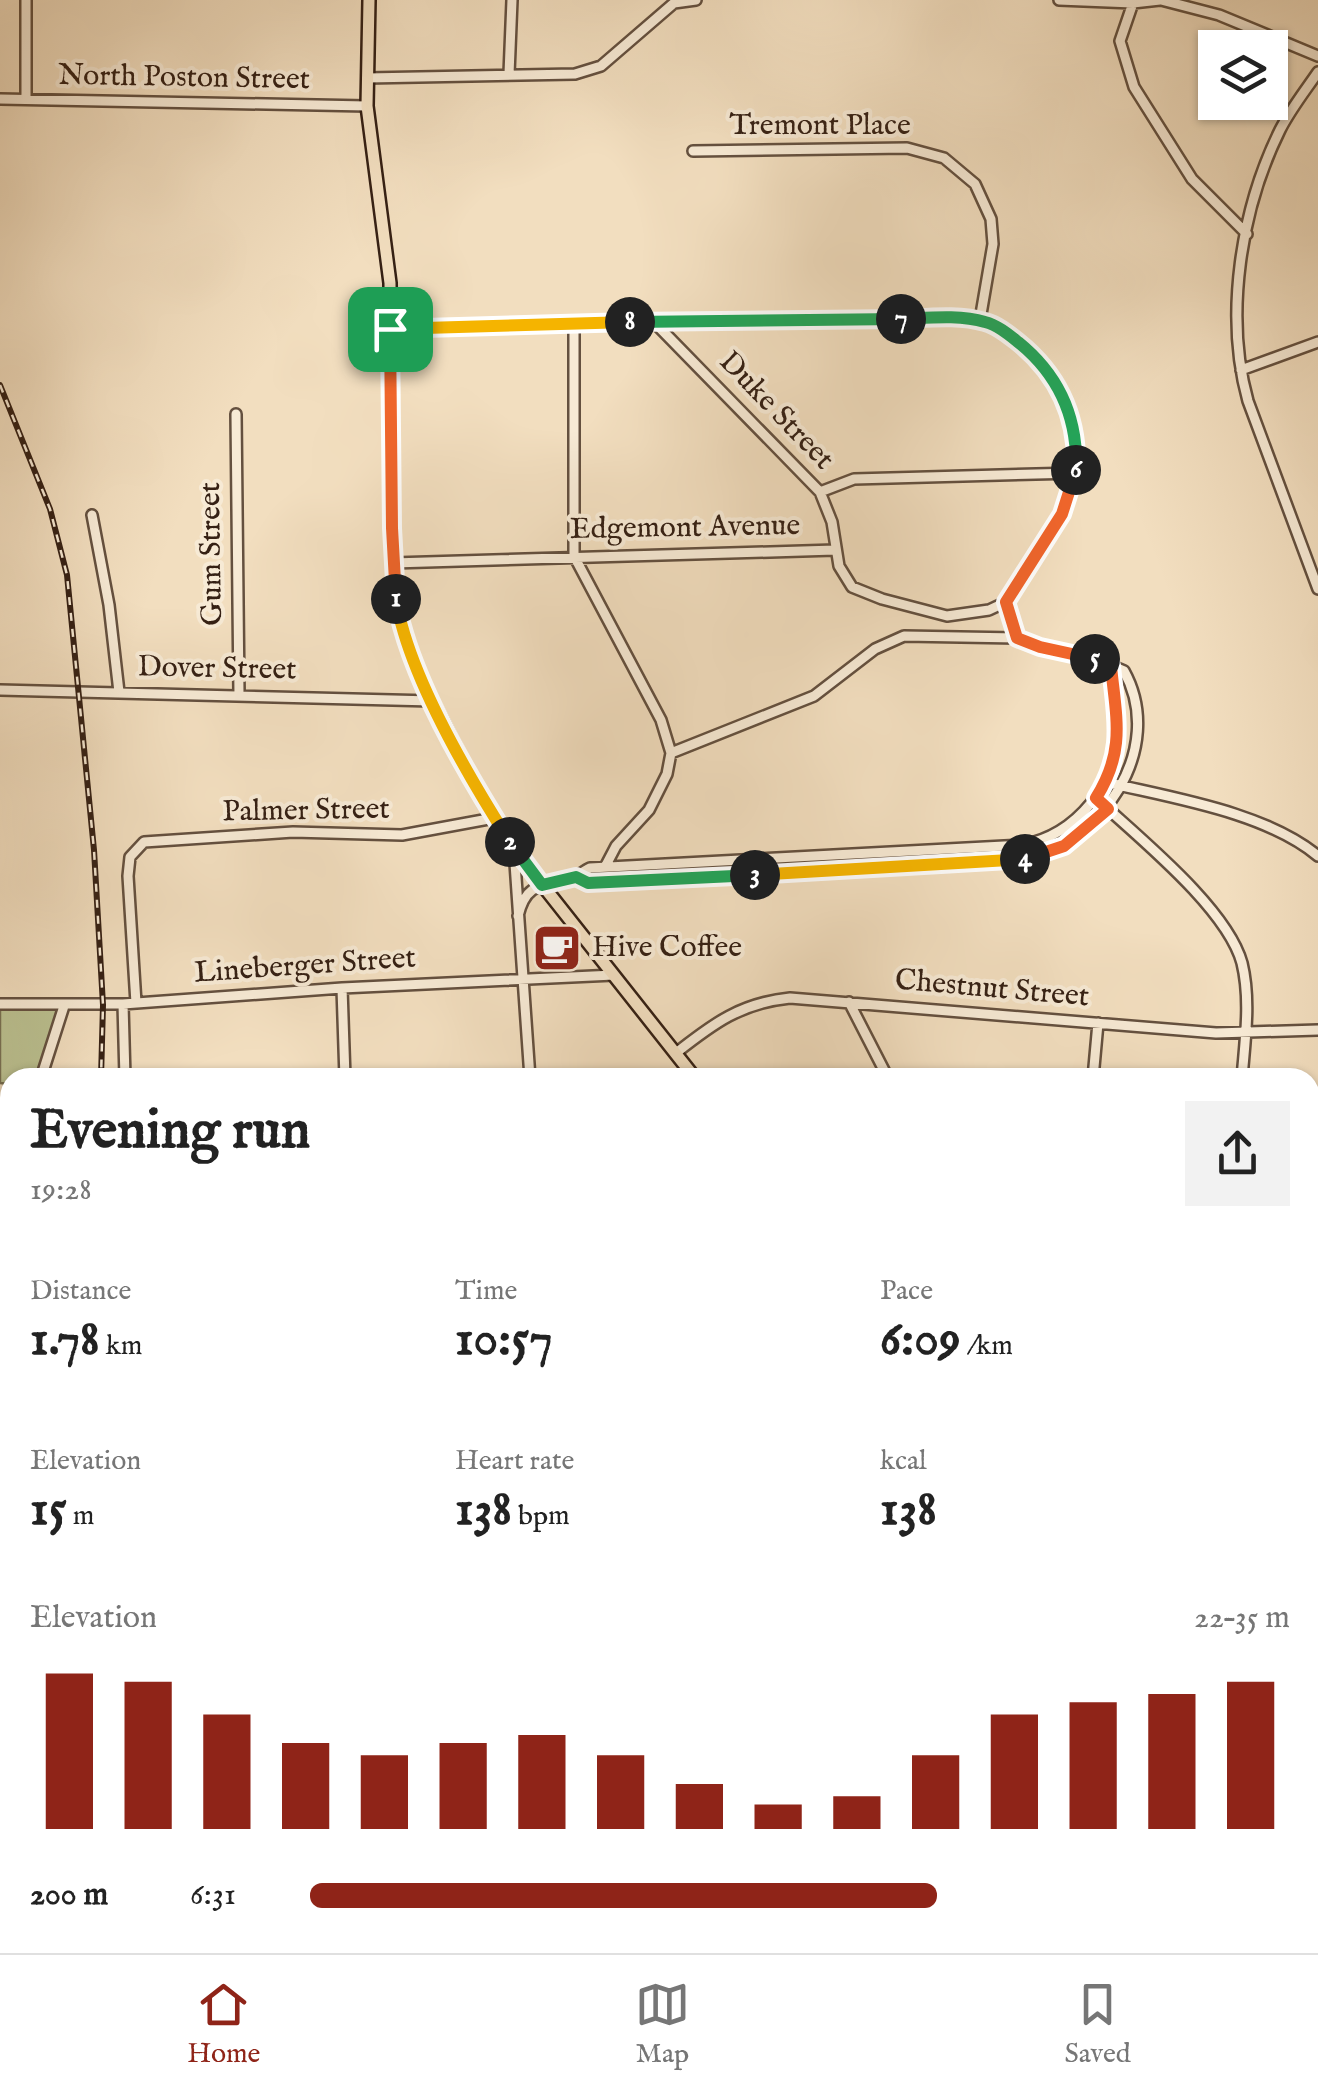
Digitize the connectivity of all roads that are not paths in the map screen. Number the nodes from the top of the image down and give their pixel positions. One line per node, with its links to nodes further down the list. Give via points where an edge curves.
1 (26, 0): 13 (street)
2 (370, 0): 11 (main road)
3 (512, 0): 10 (street)
4 (696, 0): 10 (street, via 674,3 601,66 574,74)
5 (1059, 0): 7 (street)
6 (1161, 0): 7 (street); 8 (street, via 1218,15)
7 (1133, 3): 16 (street, via 1120,41 1134,87 1192,179)
8 (1318, 56)
9 (1318, 72): 16 (street, via 1276,139)
10 (509, 74): 11 (street)
11 (366, 78): 14 (main road)
12 (0, 99): 13 (street, North Poston Street)
13 (26, 100): 14 (street, North Poston Street)
14 (366, 106): 20 (main road, via 387,250)
15 (694, 150): 17 (street, Tremont Place, via 907,148 944,158 974,184 991,219)
16 (1247, 234): 22 (street, via 1238,299)
17 (980, 320): 18 (street); 24 (street, via 1026,349 1059,387 1073,428)
18 (654, 322): 19 (street); 25 (street, Duke Street)
19 (574, 323): 20 (street); 28 (street)
20 (390, 329): 29 (main road)
21 (1318, 342): 22 (street)
22 (1241, 370): 30 (street)
23 (236, 414): 36 (street, Gum Street)
24 (1076, 473): 25 (street, via 854,479); 31 (street, via 1062,514)
25 (820, 492): 27 (street, Duke Street)
26 (92, 515): 35 (street)
27 (836, 550): 28 (street, Edgemont Avenue); 31 (street, Edgemont Avenue, via 852,587 882,598 947,616)
28 (574, 556): 29 (street, Edgemont Avenue); 38 (street)
29 (394, 563): 37 (main road, via 401,626)
30 (1318, 589)
31 (1006, 602): 32 (street)
32 (1017, 638): 33 (street); 38 (street, via 894,639 814,696)
33 (1111, 666): 39 (street, via 1119,729); 40 (street, via 1128,680 1135,709)
34 (0, 690): 35 (street, Dover Street)
35 (119, 692): 36 (street, Dover Street)
36 (239, 694): 37 (street, Dover Street)
37 (432, 701): 43 (main road)
38 (671, 753): 49 (street, via 654,800)
39 (1106, 782): 40 (street); 41 (street)
40 (1122, 786): 42 (street); 46 (street, via 1256,823 1293,837)
41 (1096, 798): 42 (street); 45 (street, via 1040,840)
42 (1108, 809): 48 (street, via 1044,855); 64 (street, via 1228,930 1246,982)
43 (494, 818): 44 (main road); 58 (street, Palmer Street, via 402,835 305,832 137,846 129,862)
44 (514, 849): 52 (main road); 53 (street)
45 (957, 849): 47 (street); 48 (street)
46 (1318, 856)
47 (778, 858): 49 (street); 50 (street)
48 (957, 864): 50 (street)
49 (606, 867): 51 (street)
50 (778, 873): 51 (street, via 588,883)
51 (576, 877): 52 (street)
52 (542, 885): 53 (street, via 524,899); 54 (main road)
53 (518, 916): 55 (street)
54 (614, 975): 55 (street, Lineberger Street); 65 (main road)
55 (524, 978): 56 (street, Lineberger Street); 69 (street)
56 (342, 988): 58 (street, Lineberger Street); 68 (street)
57 (849, 1002): 62 (street, Chestnut Street); 65 (street, Chestnut Street, via 790,998 752,1004); 71 (street)
58 (136, 1003): 60 (street, Lineberger Street)
59 (0, 1004): 61 (street, Lineberger Street)
60 (123, 1004): 61 (street, Lineberger Street); 67 (street)
61 (64, 1006): 66 (street)
62 (1098, 1023): 64 (street, Chestnut Street); 72 (street)
63 (1318, 1030): 64 (street, Chestnut Street)
64 (1245, 1034): 73 (street)
65 (676, 1053): 70 (main road)
66 (44, 1068)
67 (125, 1068)
68 (345, 1068)
69 (529, 1068)
70 (687, 1068)
71 (883, 1068)
72 (1094, 1068)
73 (1243, 1068)

